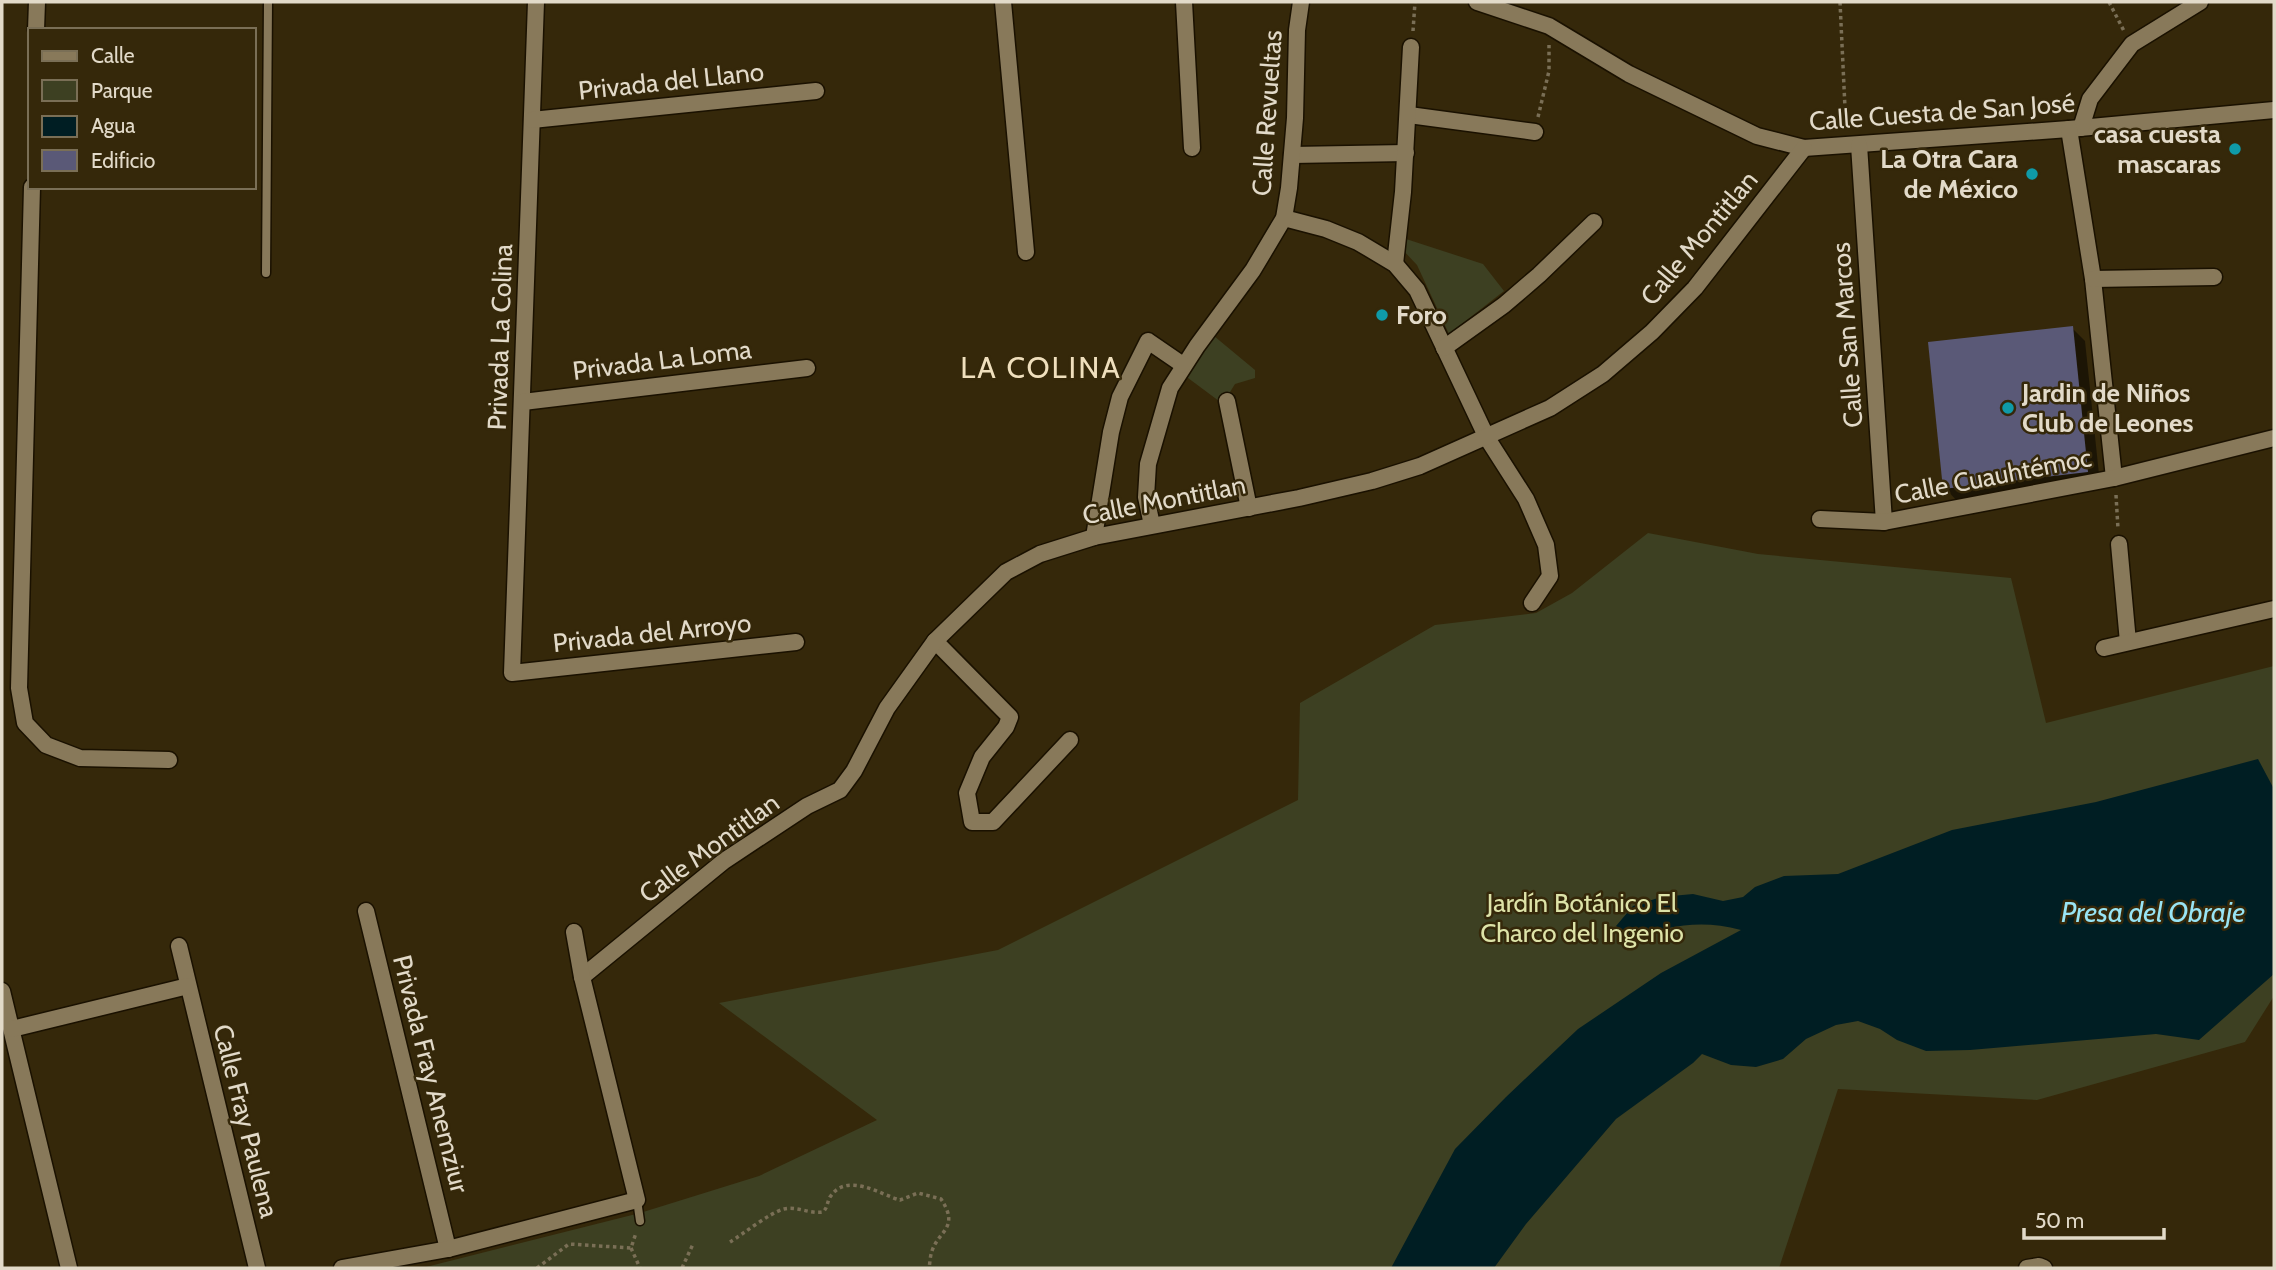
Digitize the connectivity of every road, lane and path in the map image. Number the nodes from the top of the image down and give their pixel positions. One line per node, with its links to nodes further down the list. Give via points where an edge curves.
1 (37, 2): 13 (street)
2 (268, 2): 33 (lane)
3 (536, 2): 20 (street, Privada La Colina)
4 (1003, 2): 31 (street)
5 (1184, 2): 25 (street)
6 (1301, 2): 27 (street, Calle Revueltas)
7 (1415, 2): 15 (path)
8 (1477, 2): 12 (street, Calle Cuesta de San José)
9 (1840, 2): 23 (path)
10 (2109, 2): 14 (path)
11 (2200, 2): 14 (street)
12 (1510, 8): 24 (street, Calle Cuesta de San José, via 1629,74 1757,136)
13 (36, 28)
14 (2132, 44): 21 (street, via 2090,99)
15 (1411, 47): 19 (street)
16 (1549, 71): 22 (path)
17 (816, 91): 20 (street, Privada del Llano)
18 (2274, 110): 21 (street, Calle Cuesta de San José)
19 (1409, 116): 22 (street); 26 (street)
20 (531, 120): 40 (street, Privada La Colina)
21 (2075, 129): 23 (street, Calle Cuesta de San José); 35 (street)
22 (1535, 132)
23 (1853, 145): 24 (street, Calle Cuesta de San José); 46 (street, Calle San Marcos)
24 (1804, 148): 41 (street, Calle Montitlan, via 1695,288 1652,332 1603,374 1550,408)
25 (1192, 149)
26 (1406, 153): 27 (street); 32 (street)
27 (1292, 155): 29 (street, Calle Revueltas)
28 (32, 189): 58 (street, via 19,688 25,723 46,745 80,758)
29 (1283, 218): 32 (street, via 1358,242); 37 (street, Calle Revueltas, via 1253,270)
30 (1594, 222): 36 (street, via 1513,298)
31 (1026, 251)
32 (1395, 264): 36 (street, via 1417,290)
33 (266, 273)
34 (2214, 277): 35 (street)
35 (2093, 279): 43 (street)
36 (1444, 348): 41 (street)
37 (1183, 365): 47 (street, Calle Revueltas, via 1170,388 1148,464 1146,497); 48 (street, via 1148,341 1120,397)
38 (807, 368): 40 (street, Privada La Loma)
39 (1227, 401): 44 (street)
40 (523, 402): 56 (street, Privada La Colina)
41 (1487, 438): 44 (street, Calle Montitlan, via 1372,481); 50 (street, via 1526,499 1546,545 1550,576)
42 (2274, 438): 43 (street, Calle Cuauhtémoc)
43 (2114, 478): 46 (street, Calle Cuauhtémoc); 49 (path)
44 (1248, 508): 47 (street, Calle Montitlan)
45 (1820, 519): 46 (street, Calle Cuauhtémoc)
46 (1884, 522)
47 (1152, 525): 48 (street, Calle Montitlan)
48 (1094, 537): 52 (street, Calle Montitlan, via 1040,554 1006,572)
49 (2119, 544): 54 (street)
50 (1532, 603)
51 (2274, 609): 54 (street)
52 (935, 641): 57 (street, via 1010,717 982,758 967,793 972,822 993,822); 62 (street, Calle Montitlan, via 887,708 840,790 807,806 724,861)
53 (796, 642): 56 (street, Privada del Arroyo)
54 (2128, 642): 55 (street)
55 (2104, 648)
56 (512, 673)
57 (1070, 740)
58 (169, 760)
59 (366, 911): 71 (street, Privada Fray Anemziur)
60 (573, 932): 62 (street)
61 (179, 946): 63 (street, Calle Fray Paulena)
62 (582, 977): 66 (street)
63 (188, 986): 65 (street); 73 (street, Calle Fray Paulena)
64 (2, 991): 65 (street)
65 (12, 1029): 72 (street)
66 (637, 1200): 67 (lane); 71 (street)
67 (640, 1221): 70 (path)
68 (730, 1242): 78 (path, via 779,1211 823,1212 836,1191 863,1185 900,1200 918,1193 941,1199 947,1228 932,1249)
69 (693, 1244): 77 (path)
70 (631, 1248): 75 (path, via 569,1244); 76 (path)
71 (448, 1249): 74 (street)
72 (69, 1268)
73 (257, 1268)
74 (342, 1268)
75 (537, 1268)
76 (640, 1268)
77 (682, 1268)
78 (929, 1268)
79 (2026, 1268): 80 (street)
80 (2044, 1268)

